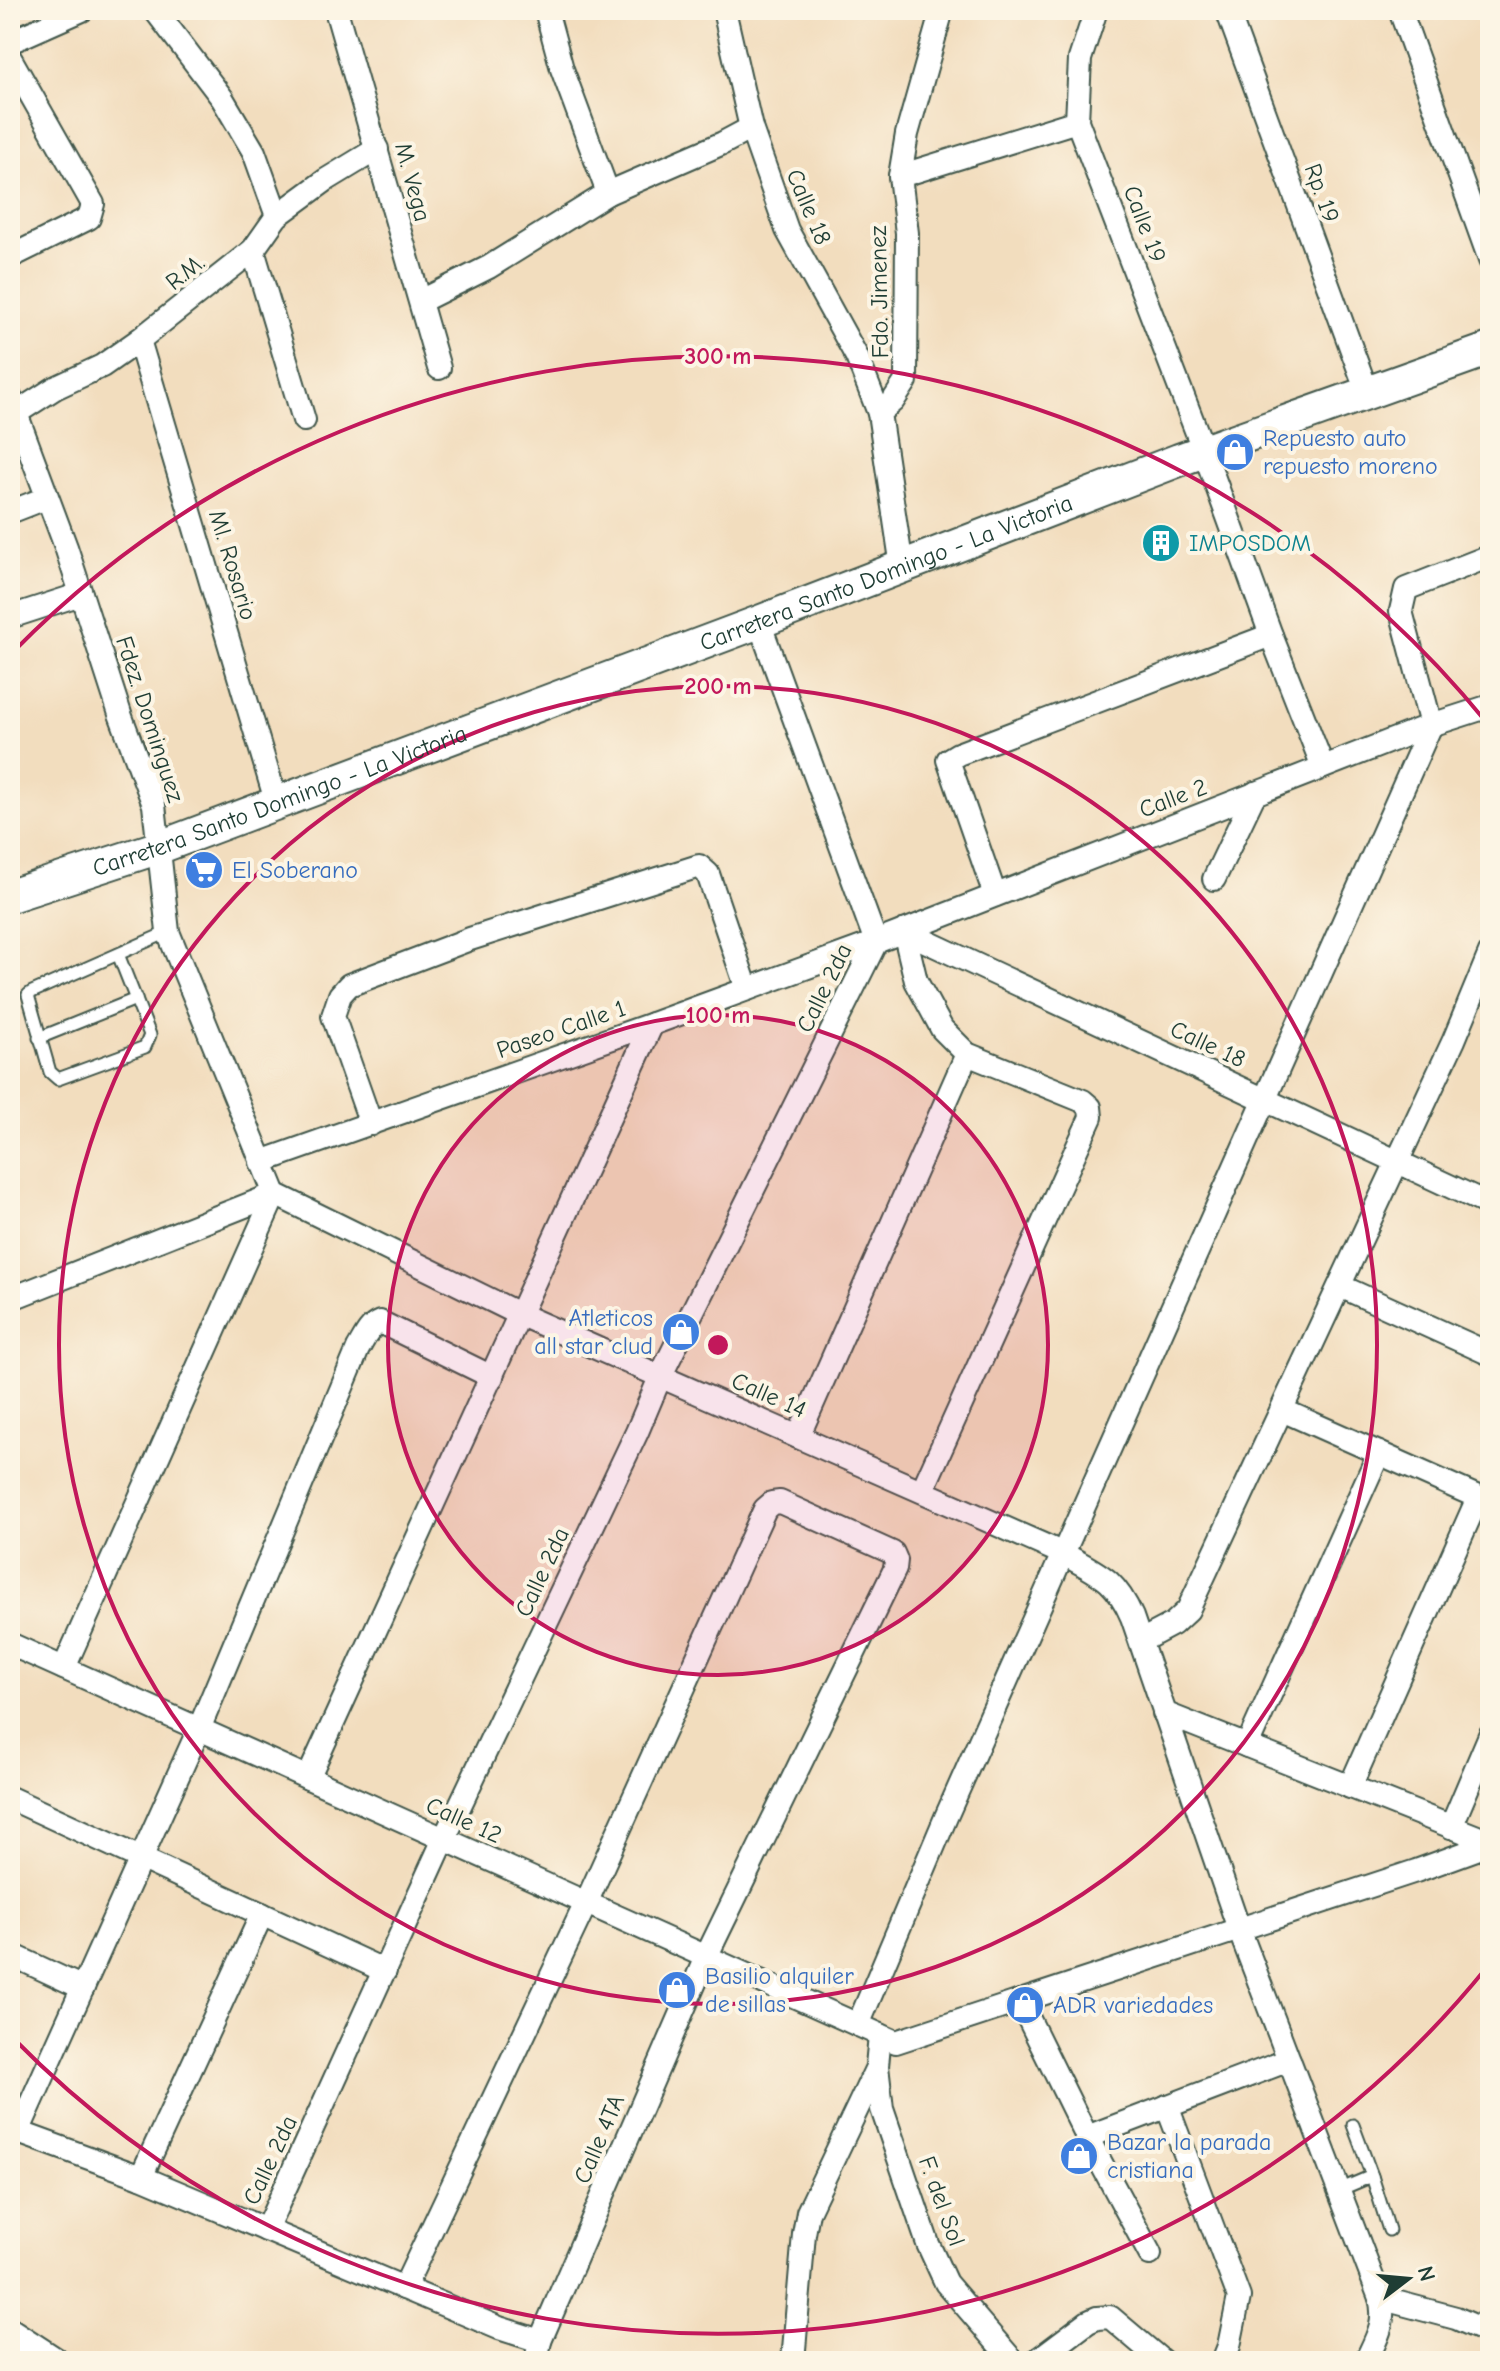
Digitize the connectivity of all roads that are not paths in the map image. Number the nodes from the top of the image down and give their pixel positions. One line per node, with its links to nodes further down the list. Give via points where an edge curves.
1 (82, 10): 10 (street)
2 (155, 10): 17 (street, via 222,98 254,152)
3 (336, 10): 14 (street, M. Vega)
4 (546, 10): 16 (street)
5 (724, 10): 13 (street, Calle 18)
6 (942, 10): 15 (street, Fdo. Jimenez)
7 (1096, 10): 12 (street, Calle 19, via 1080,59)
8 (1227, 10): 25 (street, Rp. 19)
9 (1400, 10): 20 (street)
10 (10, 42)
11 (10, 58): 19 (street, via 93,204 89,218)
12 (1077, 121): 15 (street); 29 (street, Calle 19)
13 (751, 128): 16 (street); 27 (street, Calle 18, via 787,230 857,357)
14 (377, 149): 17 (street, R.M.); 21 (street, M. Vega)
15 (900, 176): 27 (street, Fdo. Jimenez, via 907,233 906,381)
16 (608, 193): 21 (street, via 489,267)
17 (277, 216): 18 (street, R.M.)
18 (253, 250): 22 (street, R.M.); 28 (street)
19 (10, 257)
20 (1490, 260)
21 (421, 301): 24 (street, M. Vega)
22 (139, 340): 26 (street, R.M., via 102,366); 42 (street, Ml. Rosario)
23 (1490, 349): 25 (main road, Carretera Santo Domingo - La Victoria)
24 (439, 368)
25 (1368, 394): 29 (main road, Carretera Santo Domingo - La Victoria)
26 (12, 410): 30 (street, Fdez. Dominguez)
27 (879, 413): 33 (street)
28 (304, 420)
29 (1204, 451): 33 (main road, Carretera Santo Domingo - La Victoria); 37 (street, Calle 19)
30 (46, 498): 31 (street); 34 (street, Fdez. Dominguez)
31 (10, 512)
32 (1490, 556): 39 (street, via 1406,589 1401,611)
33 (902, 567): 36 (main road, Carretera Santo Domingo - La Victoria)
34 (81, 594): 35 (street); 43 (street, Fdez. Dominguez, via 154,805)
35 (10, 617)
36 (759, 622): 42 (main road, Carretera Santo Domingo - La Victoria); 49 (street)
37 (1271, 635): 40 (street, Calle 19); 45 (street, via 948,760)
38 (1490, 706): 39 (street, Calle 2)
39 (1431, 725): 40 (street, Calle 2); 57 (street)
40 (1323, 767): 41 (street, Calle 2)
41 (1255, 793): 44 (street); 45 (street, Calle 2)
42 (277, 804): 43 (main road, Carretera Santo Domingo - La Victoria)
43 (160, 847): 46 (main road, Carretera Santo Domingo - La Victoria); 48 (street, Fdez. Dominguez)
44 (1214, 879)
45 (995, 895): 47 (street, Calle 2)
46 (10, 896)
47 (904, 931): 49 (street, Calle 2); 56 (street, via 922,995 942,1029); 57 (street, Calle 18)
48 (168, 932): 51 (lane); 59 (street, Fdez. Dominguez)
49 (876, 942): 52 (street, Paseo Calle 1); 67 (street, Calle 2da)
50 (1490, 953): 60 (street)
51 (118, 954): 53 (lane); 55 (lane, via 28,995)
52 (747, 989): 54 (street, Paseo Calle 1); 58 (street, via 708,874 699,866 470,939 349,985 334,1006)
53 (136, 999): 55 (lane); 55 (lane, via 150,1035 145,1047 131,1053 58,1079 50,1072)
54 (652, 1024): 58 (street, Paseo Calle 1); 65 (street)
55 (39, 1038)
56 (967, 1054): 70 (street); 72 (street, via 1083,1101 1091,1117)
57 (1265, 1100): 60 (street, Calle 18); 74 (street)
58 (371, 1124): 59 (street, Paseo Calle 1)
59 (261, 1162): 61 (street, Fdez. Dominguez)
60 (1397, 1162): 62 (street, Calle 18); 63 (street)
61 (275, 1194): 64 (street); 65 (street, Calle 14); 77 (street)
62 (1490, 1205)
63 (1340, 1286): 66 (street); 69 (street)
64 (10, 1299)
65 (521, 1315): 67 (street, Calle 14); 68 (street)
66 (1490, 1354)
67 (661, 1375): 70 (street, Calle 14); 86 (street, Calle 2da)
68 (492, 1377): 79 (street, via 380,1322 373,1324); 82 (street)
69 (1282, 1410): 71 (street); 75 (street, via 1188,1610)
70 (798, 1437): 72 (street, Calle 14)
71 (1379, 1453): 73 (street); 81 (street)
72 (922, 1491): 74 (street, Calle 14)
73 (1484, 1500): 83 (street)
74 (1064, 1554): 75 (street, Calle 14, via 1111,1580); 97 (street)
75 (1141, 1641): 78 (street)
76 (10, 1644): 77 (street, Calle 12)
77 (64, 1668): 79 (street, Calle 12)
78 (1164, 1713): 81 (street); 91 (street)
79 (199, 1729): 82 (street, Calle 12); 88 (street)
80 (1490, 1735): 85 (street)
81 (1247, 1746): 83 (street)
82 (308, 1778): 86 (street, Calle 12)
83 (1350, 1787): 85 (street)
84 (10, 1798): 88 (street)
85 (1451, 1827): 87 (street)
86 (444, 1839): 89 (street, Calle 12); 94 (street, Calle 2da)
87 (1490, 1843): 91 (street)
88 (141, 1858): 90 (street); 95 (street)
89 (586, 1903): 93 (street, Calle 12); 93 (street, Calle 4TA, via 765,1509 780,1502 879,1546 893,1553 895,1569); 111 (street)
90 (262, 1914): 94 (street); 106 (street)
91 (1239, 1929): 96 (street); 99 (street)
92 (10, 1954): 95 (street)
93 (706, 1957): 97 (street, Calle 12); 115 (street, Calle 4TA)
94 (385, 1971): 108 (street, Calle 2da)
95 (83, 1988): 103 (street)
96 (1020, 2001): 98 (street); 104 (street)
97 (858, 2025): 98 (street, Calle 12)
98 (888, 2039): 100 (street, F. del Sol)
99 (1289, 2060): 101 (street); 107 (street)
100 (877, 2066): 118 (street, via 808,2212); 119 (street, F. del Sol, via 882,2109 928,2244 946,2283)
101 (1167, 2106): 104 (street); 122 (street, via 1239,2297)
102 (1353, 2125): 105 (lane)
103 (14, 2131): 106 (street)
104 (1087, 2137): 110 (street)
105 (1372, 2176): 107 (lane); 109 (lane)
106 (141, 2177): 108 (street)
107 (1339, 2190): 112 (street)
108 (266, 2230): 111 (street)
109 (1389, 2230)
110 (1150, 2254)
111 (404, 2288): 115 (street, via 499,2328)
112 (1380, 2298): 113 (street); 123 (street, via 1381,2329)
113 (1490, 2333)
114 (16, 2334): 116 (street); 117 (street)
115 (538, 2351)
116 (14, 2361)
117 (59, 2361)
118 (793, 2361)
119 (1013, 2361)
120 (1036, 2361): 121 (street, via 1088,2322 1110,2317)
121 (1162, 2361)
122 (1223, 2361)
123 (1366, 2361)

